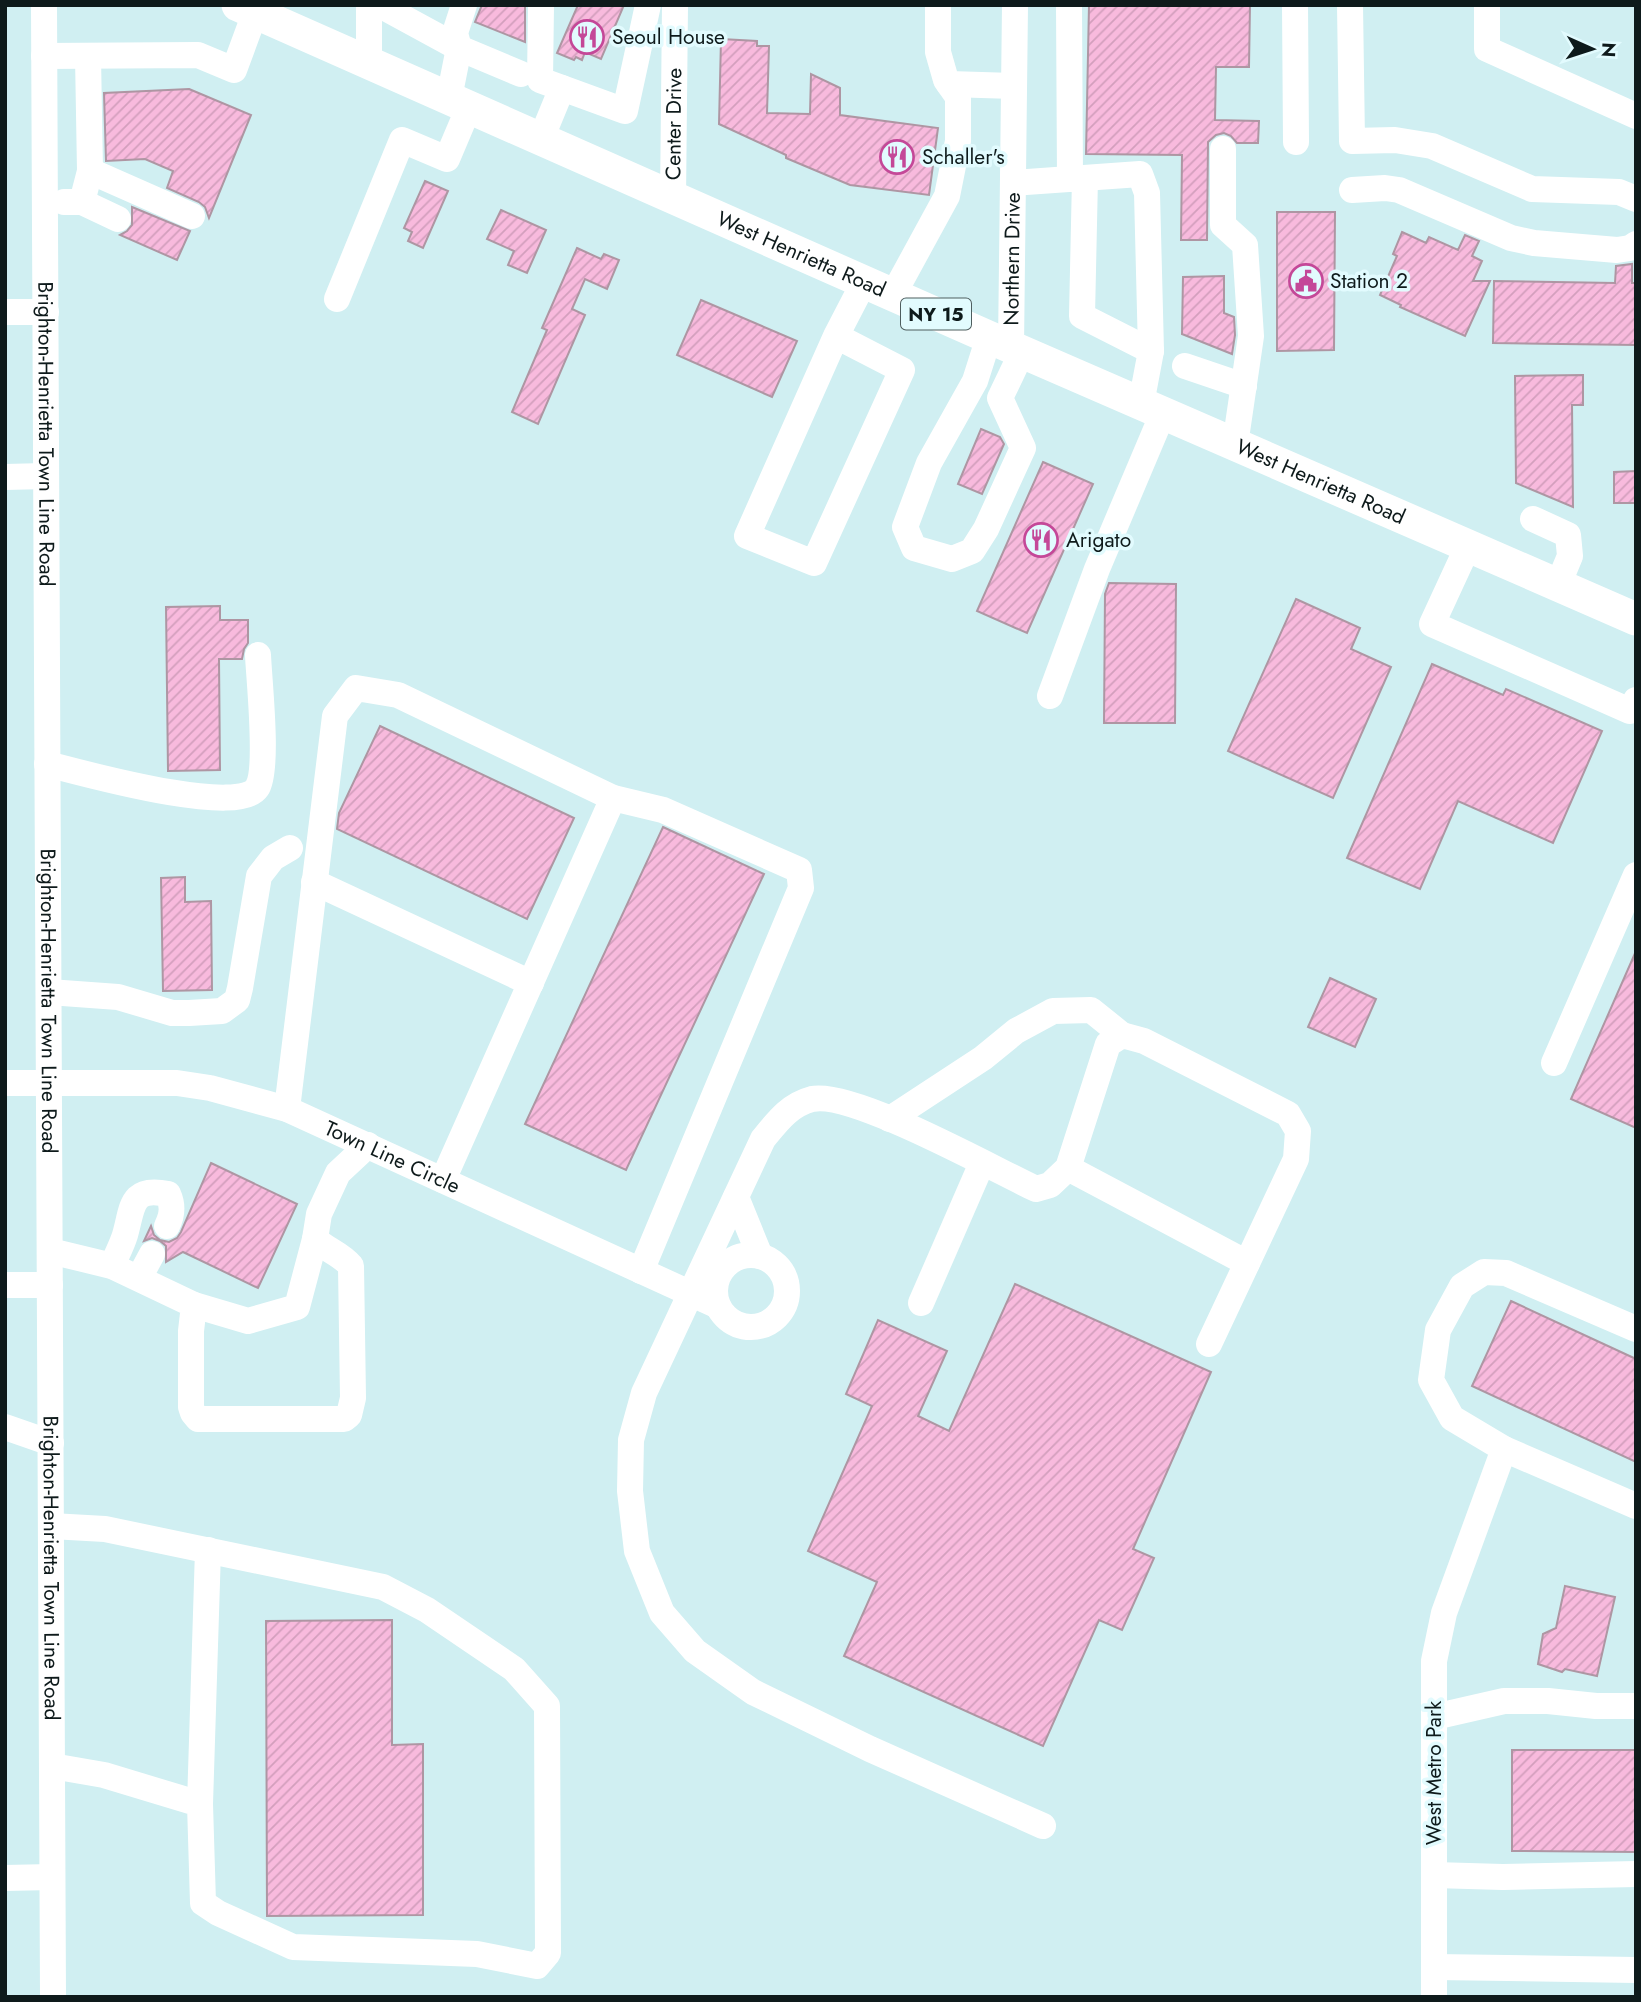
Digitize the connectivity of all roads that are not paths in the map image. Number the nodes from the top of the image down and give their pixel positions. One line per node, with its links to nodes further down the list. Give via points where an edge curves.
1 (44, 5): 17 (street, Brighton-Henrietta Town Line Road)
2 (369, 5): 19 (street)
3 (380, 5): 16 (street)
4 (464, 5): 16 (street, via 455,33)
5 (541, 5): 23 (street, via 540,80)
6 (648, 5): 23 (street, via 625,111)
7 (655, 5): 14 (street)
8 (939, 5): 21 (street, via 938,52)
9 (1015, 5): 22 (street, Northern Drive)
10 (1069, 5): 31 (street)
11 (1295, 5): 27 (street)
12 (1350, 5): 35 (street, via 1352,141 1415,142 1532,189 1619,192)
13 (1487, 5): 25 (street, via 1487,49)
14 (675, 6): 34 (street, Center Drive)
15 (247, 9): 18 (street, via 234,70 198,55); 19 (main road, West Henrietta Road / NY 15)
16 (459, 48): 20 (street); 24 (street)
17 (44, 56): 18 (street); 29 (street, Brighton-Henrietta Town Line Road)
18 (88, 56): 30 (street)
19 (369, 62): 24 (main road, West Henrietta Road / NY 15)
20 (521, 74)
21 (949, 84): 22 (street); 41 (street, via 958,97 958,141 947,196)
22 (1014, 86): 32 (street, Northern Drive)
23 (562, 88): 26 (street)
24 (459, 103): 26 (main road, West Henrietta Road / NY 15); 42 (street, via 447,159 402,140)
25 (1636, 116)
26 (541, 139): 34 (main road, West Henrietta Road / NY 15)
27 (1296, 142)
28 (1223, 149): 49 (street, via 1223,225 1245,245 1251,336)
29 (45, 152): 30 (street); 36 (street, Brighton-Henrietta Town Line Road)
30 (90, 161): 37 (street); 38 (street)
31 (1077, 178): 32 (street); 47 (street, via 1082,316); 47 (street, via 1140,174 1147,193)
32 (1013, 183): 46 (street, Northern Drive)
33 (1352, 190): 40 (street, via 1399,190 1483,227 1534,243 1616,250)
34 (673, 199): 41 (main road, West Henrietta Road / NY 15)
35 (1636, 199)
36 (45, 202): 37 (street); 43 (street, Brighton-Henrietta Town Line Road)
37 (82, 202): 39 (street)
38 (192, 216)
39 (118, 219)
40 (1636, 244)
41 (879, 289): 45 (street); 46 (main road, West Henrietta Road / NY 15)
42 (337, 299)
43 (46, 312): 44 (street); 52 (street, Brighton-Henrietta Town Line Road)
44 (5, 313)
45 (836, 337): 45 (street, via 747,537 814,563 902,370)
46 (1007, 345): 46 (street, via 975,381 929,463 905,527 914,548 952,559 972,551 1023,449 1000,398); 50 (main road, West Henrietta Road / NY 15)
47 (1151, 351): 50 (street)
48 (1185, 366): 49 (street)
49 (1244, 386): 51 (street)
50 (1152, 408): 51 (main road, West Henrietta Road / NY 15); 59 (street)
51 (1235, 445): 55 (main road, West Henrietta Road / NY 15)
52 (46, 476): 53 (street); 61 (street, Brighton-Henrietta Town Line Road)
53 (5, 477)
54 (1533, 519): 56 (street, via 1568,535 1570,556)
55 (1468, 546): 56 (main road, West Henrietta Road / NY 15); 60 (street, via 1432,624 1630,711)
56 (1558, 585): 57 (main road, West Henrietta Road / NY 15)
57 (1636, 619)
58 (258, 654): 61 (street, via 262,759 257,789 250,794 189,796)
59 (1050, 696)
60 (1636, 700)
61 (47, 764): 67 (street, Brighton-Henrietta Town Line Road)
62 (613, 798): 65 (street, via 398,695 356,688 335,716); 66 (street); 88 (street, via 663,810 799,870 801,888)
63 (290, 848): 67 (street, via 273,858 259,876 237,1000 222,1011 172,1013 118,997)
64 (1635, 876): 69 (street)
65 (314, 882): 66 (street); 72 (street)
66 (531, 983): 79 (street)
67 (48, 992): 71 (street, Brighton-Henrietta Town Line Road)
68 (1122, 1035): 73 (street, via 1091,1010 1053,1011 1016,1031); 77 (street, via 1108,1044); 86 (street, via 1144,1041 1288,1114 1298,1131 1296,1159)
69 (1553, 1063)
70 (5, 1083): 71 (street, Town Line Circle)
71 (49, 1084): 72 (street, Town Line Circle, via 177,1083); 83 (street, Brighton-Henrietta Town Line Road)
72 (287, 1109): 74 (street, Town Line Circle)
73 (890, 1119): 76 (street); 80 (street, via 836,1098 812,1099 786,1111 763,1139)
74 (334, 1130): 75 (street, Town Line Circle); 78 (street)
75 (368, 1145): 78 (street); 79 (street, Town Line Circle)
76 (982, 1163): 77 (street, via 1036,1189 1050,1185); 93 (street)
77 (1068, 1168): 86 (street)
78 (338, 1173): 82 (street, via 319,1214)
79 (443, 1180): 88 (street, Town Line Circle)
80 (736, 1197): 85 (street); 92 (street)
81 (167, 1226): 87 (street, via 173,1204 168,1194 139,1194)
82 (315, 1238): 94 (street, via 297,1307 248,1321); 94 (street, via 351,1266 353,1398 344,1419 198,1419 191,1407)
83 (50, 1251): 87 (street); 91 (street, Brighton-Henrietta Town Line Road)
84 (152, 1254): 89 (street)
85 (760, 1256): 95 (street, via 738,1257 727,1263 716,1283); 95 (street, Town Line Circle, via 771,1261 785,1279 788,1291 779,1314 759,1327 747,1327 735,1324)
86 (1247, 1263): 97 (street)
87 (112, 1266): 89 (street)
88 (641, 1271): 92 (street, Town Line Circle)
89 (139, 1278): 94 (street)
90 (5, 1285): 91 (street)
91 (50, 1285): 99 (street, Brighton-Henrietta Town Line Road)
92 (691, 1294): 95 (street, Town Line Circle); 108 (street, via 644,1394 631,1440 630,1491 637,1551 662,1613 695,1651 753,1692)
93 (921, 1303)
94 (194, 1304)
95 (718, 1306)
96 (1636, 1329): 100 (street, via 1506,1273 1484,1272 1462,1286 1438,1330 1431,1380 1452,1418)
97 (1209, 1344)
98 (5, 1427): 99 (street)
99 (51, 1443): 102 (street, Brighton-Henrietta Town Line Road)
100 (1504, 1449): 101 (street); 105 (street, West Metro Park, via 1439,1627)
101 (1636, 1506)
102 (51, 1526): 103 (street, via 105,1529); 106 (street, Brighton-Henrietta Town Line Road)
103 (208, 1550): 107 (street); 107 (street, via 383,1587 427,1610 514,1670 547,1706 548,1952 537,1966 477,1954 293,1947 203,1903)
104 (1636, 1706): 105 (street, via 1504,1701)
105 (1434, 1717): 110 (street, West Metro Park)
106 (52, 1766): 107 (street, via 104,1775); 111 (street, Brighton-Henrietta Town Line Road)
107 (200, 1804)
108 (1043, 1826)
109 (1636, 1874): 110 (street)
110 (1434, 1875): 113 (street, West Metro Park)
111 (52, 1877): 112 (street); 115 (street, Brighton-Henrietta Town Line Road)
112 (5, 1878)
113 (1434, 1967): 114 (street); 116 (street, West Metro Park)
114 (1636, 1970)
115 (53, 1997)
116 (1434, 1997)

